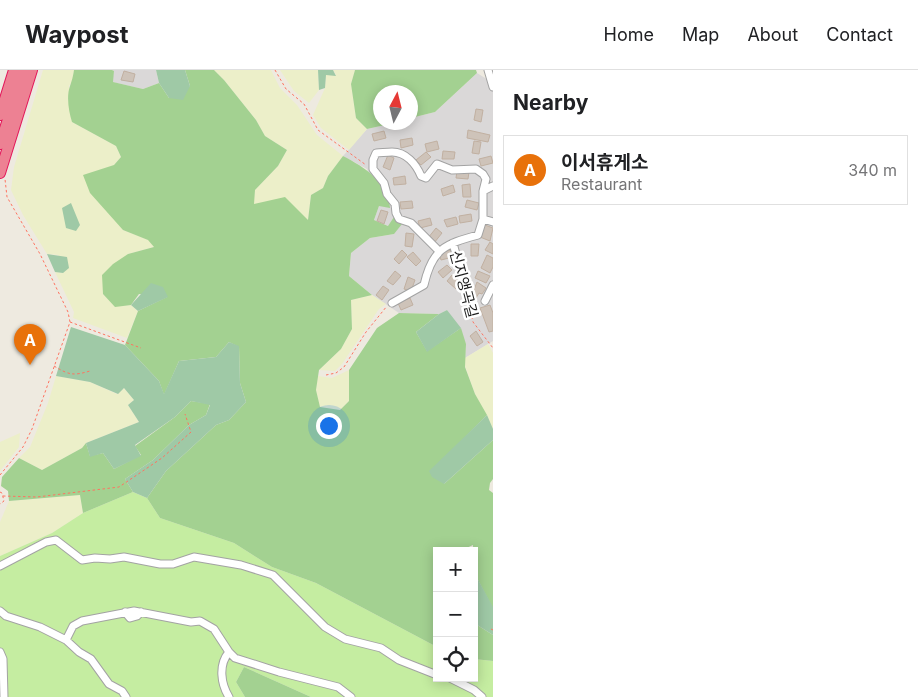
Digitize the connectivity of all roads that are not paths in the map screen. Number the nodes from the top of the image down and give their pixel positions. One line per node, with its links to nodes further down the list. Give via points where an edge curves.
1 (14, 70): 7 (highway)
2 (24, 70): 8 (highway)
3 (32, 70): 9 (highway)
4 (488, 70): 5 (street); 6 (street)
5 (493, 70)
6 (493, 87)
7 (0, 115)
8 (0, 144)
9 (3, 172)
10 (493, 186): 11 (street)
11 (483, 191): 12 (street); 15 (street, via 486,179 476,169 452,170 437,164 426,178 421,176 411,160 392,152 376,153 373,170 384,183 399,218 411,223)
12 (484, 219): 13 (street); 14 (street, 신지앵곡길, via 478,235)
13 (493, 222)
14 (453, 243): 15 (street, 신지앵곡길); 17 (street, 신지앵곡길)
15 (439, 251): 19 (street, 신지앵곡길, via 428,269 424,285)
16 (493, 285): 18 (street)
17 (467, 296)
18 (485, 301)
19 (392, 303)
20 (0, 566): 25 (street, via 56,540 82,560 124,557 173,564 194,557 241,565 273,575 325,627 344,639 381,648 399,660)
21 (0, 611): 22 (street)
22 (66, 640): 24 (street, via 73,626 82,621 134,611 200,621 214,629); 28 (street, via 92,659 109,684)
23 (0, 652): 27 (street)
24 (229, 652): 29 (street, via 224,657 222,668 223,687); 30 (street, via 235,658 338,687)
25 (433, 673)
26 (458, 682): 31 (street)
27 (4, 697)
28 (126, 697)
29 (229, 697)
30 (351, 697)
31 (482, 697)

